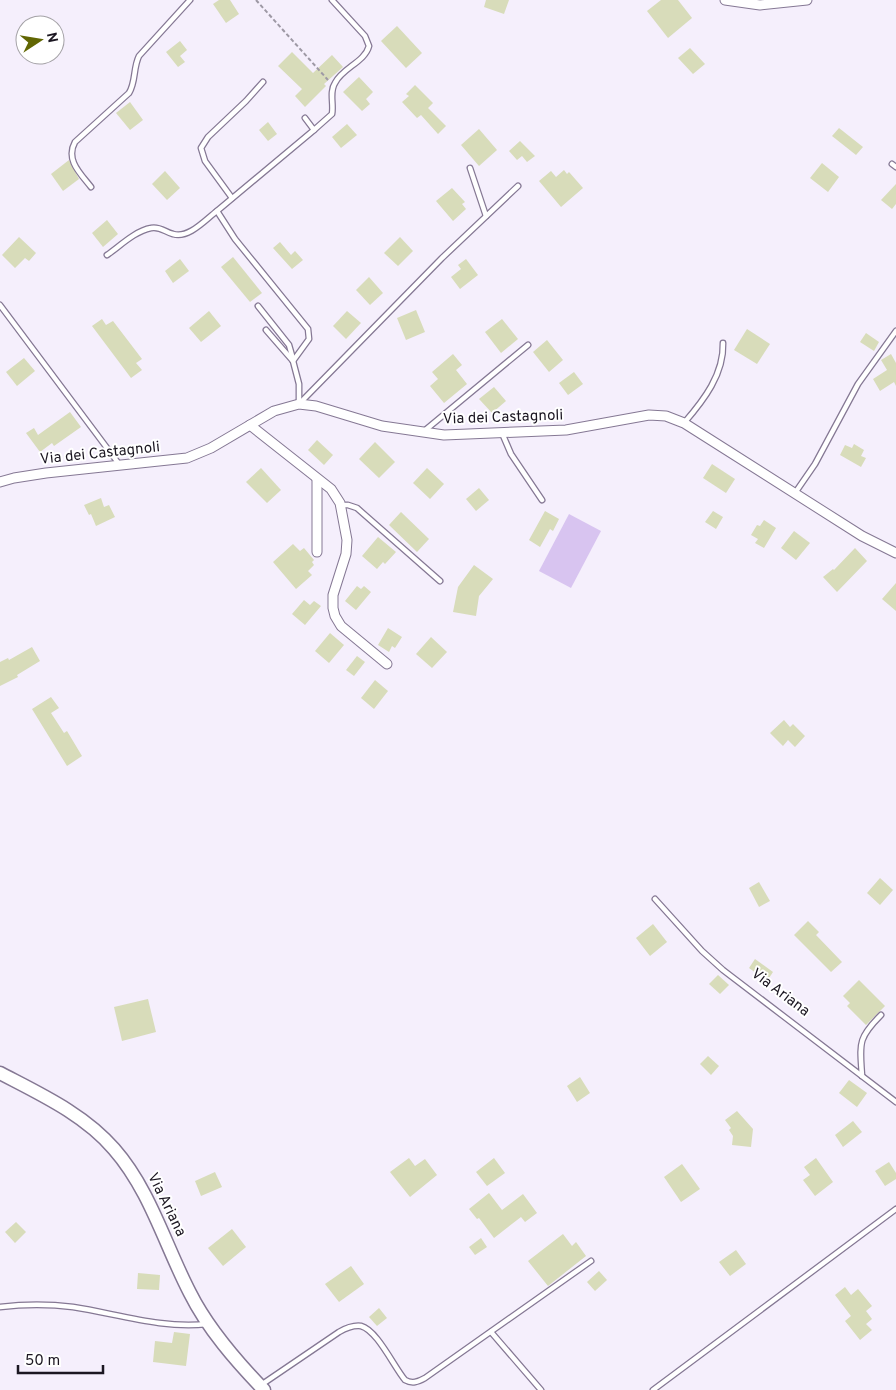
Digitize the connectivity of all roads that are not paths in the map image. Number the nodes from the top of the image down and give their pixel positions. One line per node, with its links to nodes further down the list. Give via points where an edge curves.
1 (190, 0): 10 (lane, via 139,56 129,93 81,134 73,146 73,162)
2 (332, 0): 7 (lane, via 365,36 369,46 367,52 333,85 332,114)
3 (726, 0): 4 (street, via 760,5)
4 (807, 0)
5 (263, 82): 11 (lane, via 201,148 205,161)
6 (305, 118): 7 (lane)
7 (314, 130): 11 (lane)
8 (470, 168): 13 (lane)
9 (518, 186): 13 (lane)
10 (91, 188)
11 (232, 198): 12 (lane)
12 (217, 211): 14 (lane, via 186,234 148,228); 21 (lane, via 235,239 308,329 309,339)
13 (486, 216): 22 (lane)
14 (107, 255)
15 (0, 305): 27 (lane)
16 (258, 306): 21 (lane, via 289,345)
17 (266, 330): 21 (lane)
18 (896, 330): 30 (lane, via 858,384 815,464)
19 (723, 343): 23 (lane, via 719,372 700,405)
20 (528, 345): 25 (lane)
21 (293, 361): 22 (lane)
22 (299, 404): 24 (street, Via dei Castagnoli, via 279,409); 25 (street, Via dei Castagnoli, via 320,407 372,424)
23 (684, 423): 26 (street, Via dei Castagnoli, via 666,416 649,416 572,429); 30 (street, Via dei Castagnoli)
24 (250, 425): 27 (street, Via dei Castagnoli, via 192,456); 28 (street)
25 (422, 432): 26 (street, Via dei Castagnoli, via 451,435)
26 (502, 433): 31 (lane, via 511,454)
27 (120, 466): 29 (street, Via dei Castagnoli, via 31,474)
28 (318, 479): 32 (street, via 335,494); 33 (street)
29 (0, 482)
30 (795, 493): 34 (street, Via dei Castagnoli, via 862,536)
31 (542, 500)
32 (340, 505): 35 (lane, via 357,508); 36 (street, via 347,549 333,594 336,620)
33 (316, 552)
34 (896, 553)
35 (440, 581)
36 (387, 664)
37 (655, 898): 40 (lane, Via Ariana, via 719,967)
38 (881, 1015): 40 (lane, via 866,1030 861,1042)
39 (0, 1073): 45 (main road, Via Ariana, via 77,1117 100,1134 118,1154 144,1194 190,1294)
40 (862, 1076): 41 (lane, Via Ariana)
41 (896, 1102)
42 (896, 1209): 49 (lane)
43 (591, 1261): 46 (lane)
44 (0, 1307): 45 (lane, via 53,1305 168,1325)
45 (209, 1324): 47 (main road, Via Ariana)
46 (492, 1332): 47 (lane, via 425,1378 412,1382 405,1380 368,1329 349,1327); 48 (lane)
47 (262, 1388)
48 (541, 1390)
49 (653, 1390)

